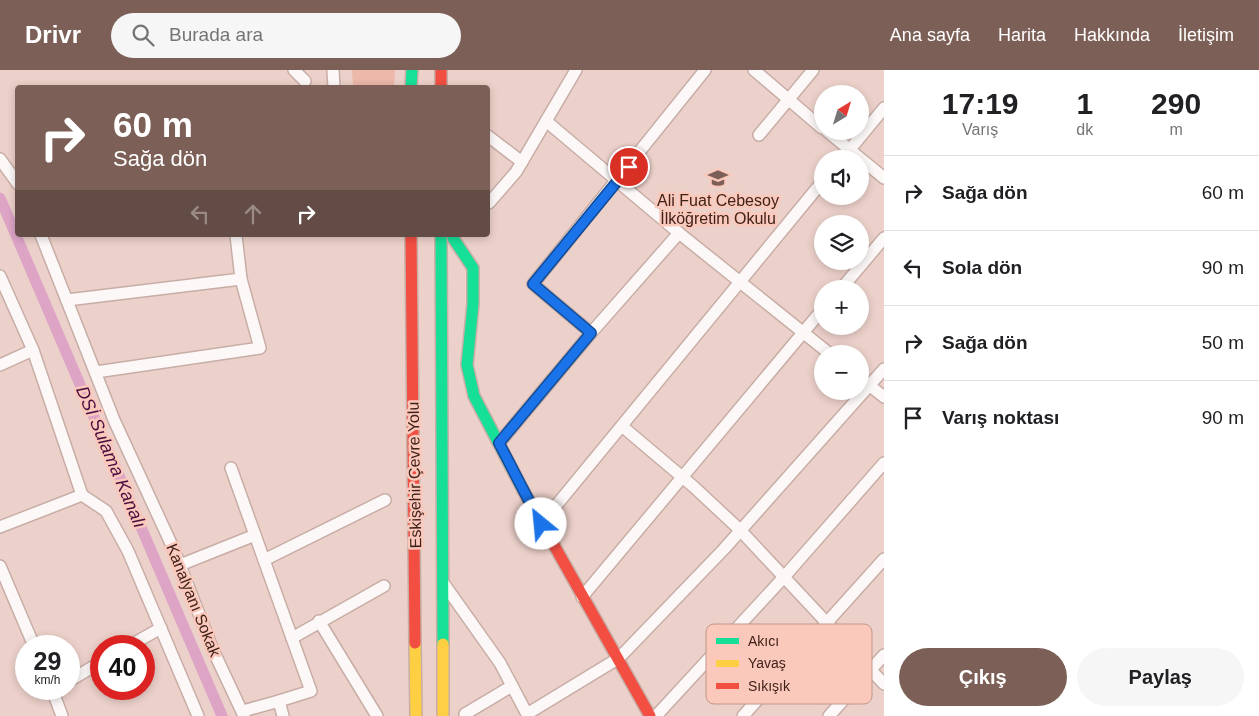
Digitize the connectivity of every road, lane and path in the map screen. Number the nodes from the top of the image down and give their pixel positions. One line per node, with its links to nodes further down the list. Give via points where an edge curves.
1 (294, 70): 9 (street)
2 (333, 70): 10 (street)
3 (412, 70): 11 (main road)
4 (441, 70): 12 (main road)
5 (576, 70): 15 (street)
6 (705, 70): 27 (street)
7 (754, 70): 13 (street)
8 (813, 70): 13 (street)
9 (304, 81)
10 (334, 85)
11 (412, 85)
12 (441, 85)
13 (788, 99): 16 (street); 17 (street)
14 (884, 108): 21 (street)
15 (546, 121): 23 (street); 27 (street)
16 (814, 121)
17 (759, 135)
18 (490, 138): 23 (street)
19 (834, 140): 20 (street)
20 (843, 150)
21 (849, 150)
22 (0, 159): 26 (street)
23 (522, 162): 29 (street)
24 (869, 169): 25 (street)
25 (884, 178)
26 (15, 180)
27 (617, 181): 30 (street); 45 (street, via 533,284)
28 (814, 192): 40 (street)
29 (490, 202)
30 (679, 234): 40 (street); 45 (street)
31 (42, 237): 42 (street, Kanalyanı Sokak)
32 (236, 237): 38 (street)
33 (411, 237): 99 (main road, Eskişehir Çevre Yolu)
34 (441, 237): 71 (main road, Eskişehir Çevre Yolu)
35 (453, 238): 56 (main road, via 473,268 467,365 474,396)
36 (884, 238): 39 (street)
37 (0, 276): 41 (street)
38 (240, 279): 42 (street); 50 (street, via 260,348)
39 (849, 280)
40 (740, 282): 44 (street); 55 (street)
41 (3, 290): 47 (street)
42 (67, 300): 50 (street, Kanalyanı Sokak)
43 (814, 320): 44 (street)
44 (804, 332): 46 (street); 59 (street)
45 (591, 333): 56 (street)
46 (819, 345)
47 (33, 350): 48 (street); 60 (street)
48 (0, 365)
49 (884, 368): 51 (street)
50 (96, 372): 69 (street, Kanalyanı Sokak, via 114,420)
51 (869, 379)
52 (869, 385): 53 (street)
53 (884, 398)
54 (850, 400): 64 (street)
55 (623, 427): 59 (street); 62 (street)
56 (499, 443): 62 (main road)
57 (884, 463): 70 (street)
58 (231, 468): 65 (street)
59 (682, 477): 64 (street); 73 (street)
60 (82, 495): 63 (street); 77 (street, via 106,512 128,551)
61 (385, 500): 66 (street)
62 (541, 524): 73 (main road)
63 (0, 527)
64 (740, 530): 70 (street); 82 (street)
65 (255, 535): 66 (street); 69 (street)
66 (264, 560): 80 (street)
67 (884, 560): 76 (street)
68 (0, 566): 78 (street)
69 (180, 566): 92 (street, Kanalyanı Sokak, via 213,650)
70 (784, 577): 75 (street); 76 (street)
71 (443, 583): 87 (street, via 500,663); 100 (main road, Eskişehir Çevre Yolu)
72 (384, 586): 74 (street)
73 (582, 597): 82 (main road)
74 (319, 622): 80 (street); 98 (street)
75 (741, 624)
76 (828, 624)
77 (161, 628): 79 (street); 96 (street)
78 (29, 635)
79 (149, 635)
80 (292, 638): 89 (street, via 311,691)
81 (884, 655): 84 (street)
82 (619, 658): 94 (street); 101 (main road)
83 (706, 662): 102 (street)
84 (872, 669)
85 (872, 671): 86 (street)
86 (884, 684)
87 (512, 686): 93 (street); 94 (street)
88 (57, 700): 95 (street)
89 (279, 701): 92 (street); 97 (street)
90 (754, 704): 103 (street)
91 (840, 704): 104 (street)
92 (243, 714)
93 (465, 714)
94 (527, 715)
95 (62, 716)
96 (198, 716)
97 (283, 716)
98 (377, 716)
99 (416, 716)
100 (443, 716)
101 (650, 716)
102 (656, 716)
103 (743, 716)
104 (829, 716)

